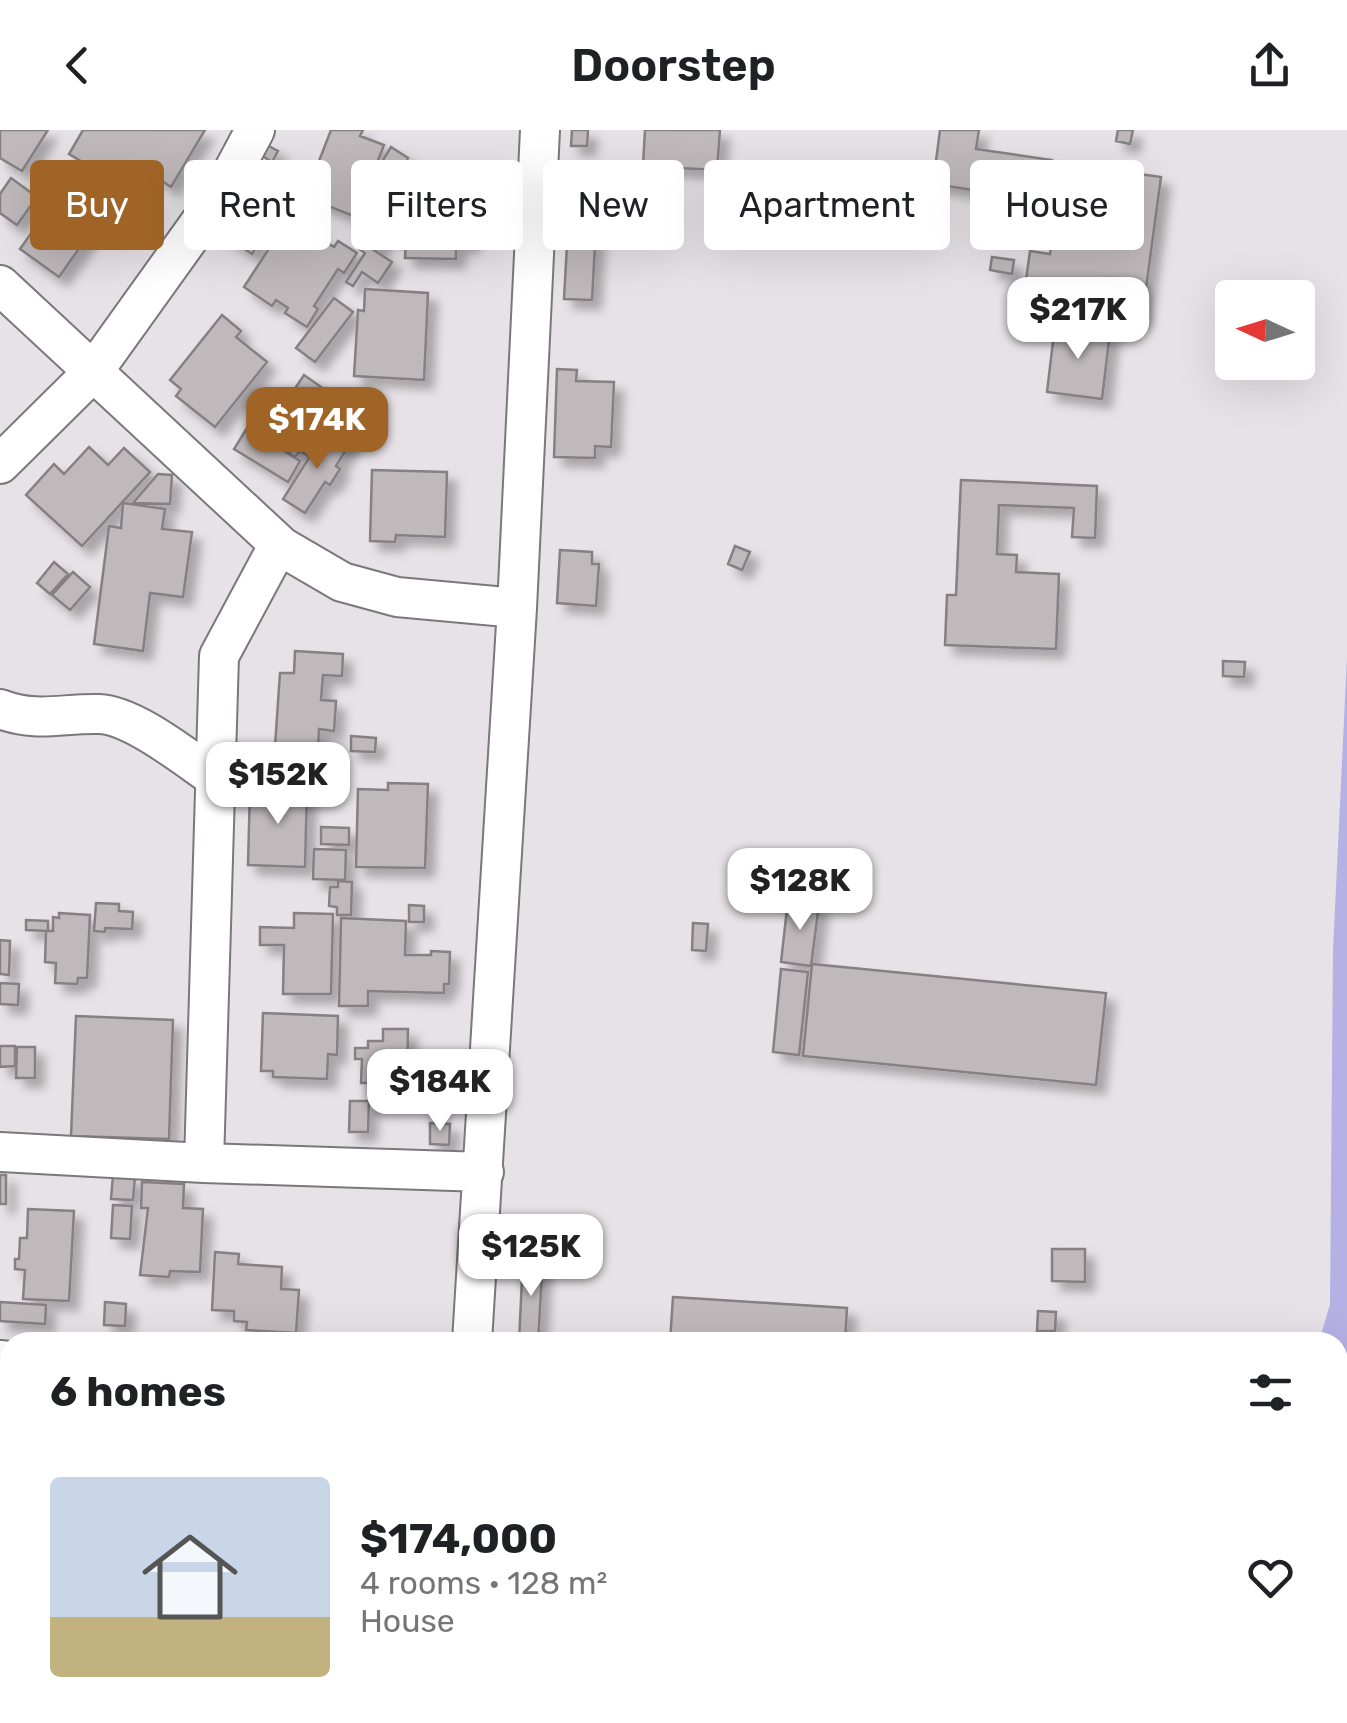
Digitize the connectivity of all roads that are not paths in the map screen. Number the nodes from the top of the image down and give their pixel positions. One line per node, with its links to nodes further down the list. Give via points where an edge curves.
1 (255, 130): 4 (street, via 222,192)
2 (540, 130): 7 (street)
3 (0, 285): 4 (street)
4 (93, 372): 5 (street); 6 (street)
5 (0, 464)
6 (282, 547): 7 (street, via 342,582 397,597); 9 (street, via 219,656)
7 (516, 608): 12 (street)
8 (0, 709): 9 (street, via 24,718 103,714 150,733)
9 (214, 777): 11 (street)
10 (0, 1152): 11 (street)
11 (204, 1163): 12 (street)
12 (484, 1172): 13 (street)
13 (473, 1332)

